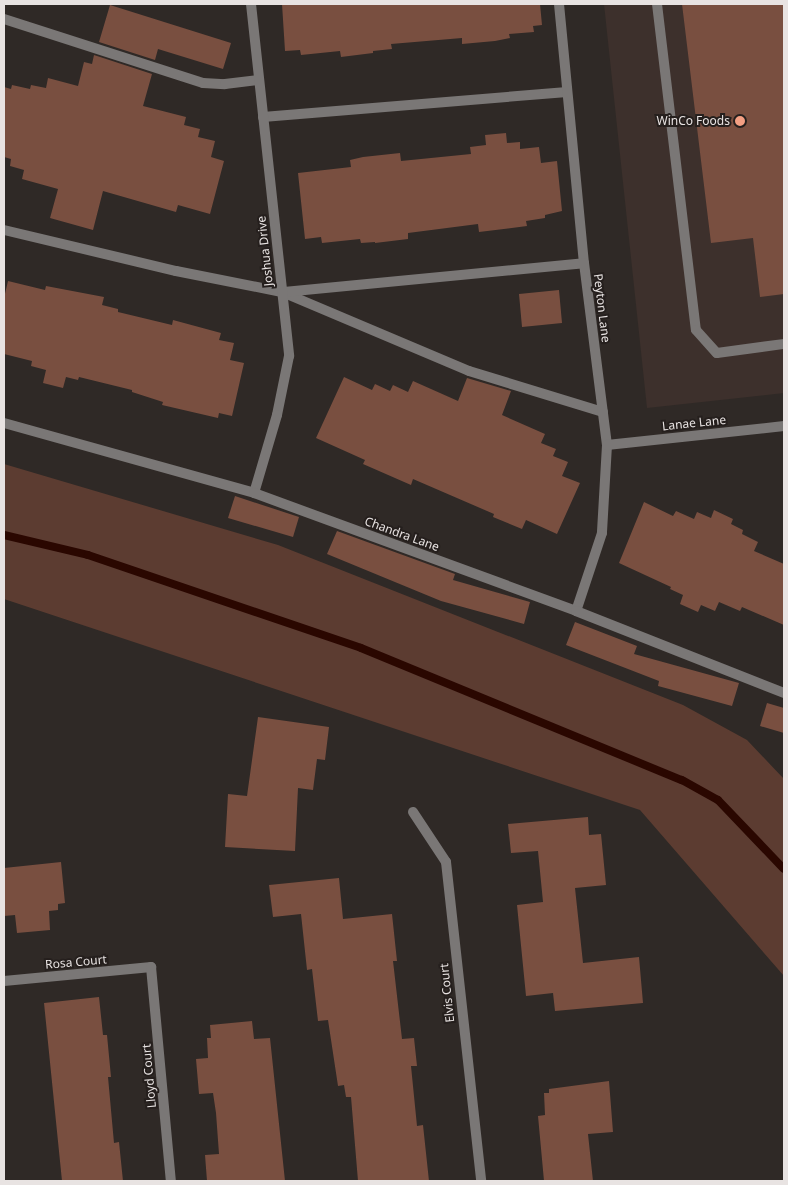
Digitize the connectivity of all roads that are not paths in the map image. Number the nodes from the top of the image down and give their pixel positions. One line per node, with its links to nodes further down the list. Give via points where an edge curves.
1 (251, 4): 5 (street, Joshua Drive)
2 (559, 4): 6 (street, Peyton Lane)
3 (657, 4): 11 (street, via 696,330 717,353)
4 (4, 19): 5 (street, via 203,82 226,84)
5 (259, 80): 7 (street, Joshua Drive)
6 (567, 92): 7 (street); 9 (street, Peyton Lane)
7 (263, 117): 10 (street, Joshua Drive)
8 (4, 230): 10 (street, via 176,271)
9 (584, 263): 10 (street); 12 (street, Peyton Lane)
10 (282, 292): 12 (street, via 469,371); 16 (street, Joshua Drive, via 289,356 277,415)
11 (784, 344)
12 (603, 412): 15 (street, Peyton Lane)
13 (4, 423): 16 (street, Chandra Lane)
14 (784, 426): 15 (street, Lanae Lane)
15 (607, 445): 17 (street, Peyton Lane, via 602,533)
16 (254, 492): 17 (street, Chandra Lane)
17 (576, 611): 18 (street, Chandra Lane)
18 (784, 693)
19 (413, 812): 23 (street, Elvis Court, via 446,862)
20 (151, 968): 21 (street, Rosa Court); 22 (street, Lloyd Court)
21 (4, 980)
22 (172, 1181)
23 (481, 1181)

